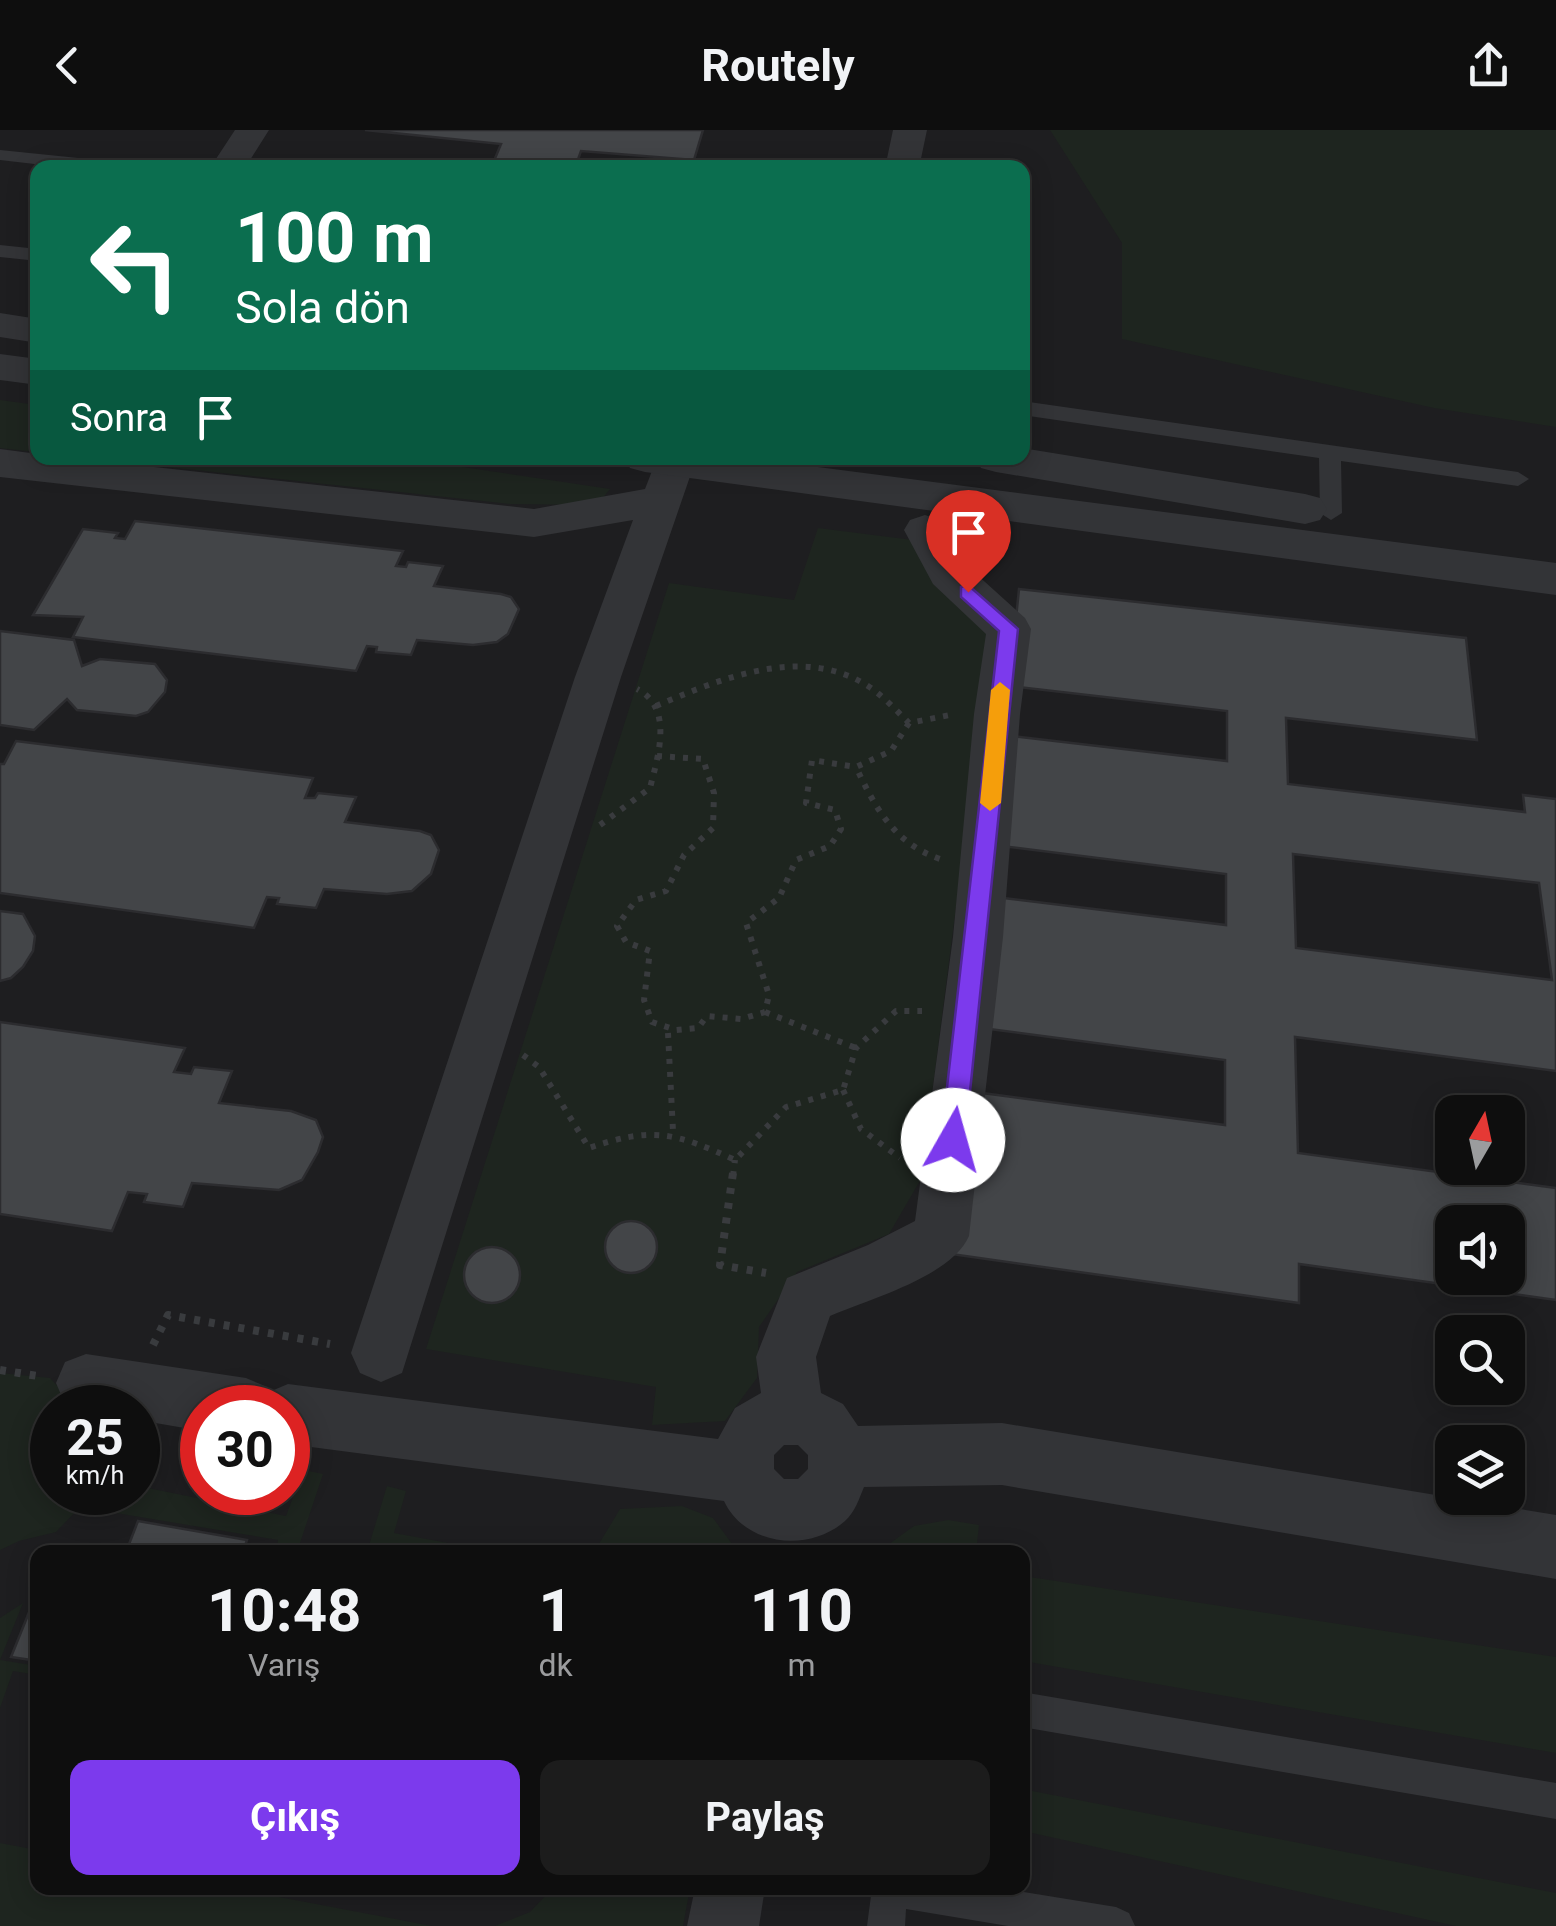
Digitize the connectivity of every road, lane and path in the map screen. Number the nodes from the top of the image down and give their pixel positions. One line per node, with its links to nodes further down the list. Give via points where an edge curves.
1 (252, 130): 5 (street)
2 (910, 130): 6 (street)
3 (0, 155): 4 (lane)
4 (48, 160)
5 (232, 160)
6 (904, 160)
7 (0, 250): 8 (lane)
8 (30, 254)
9 (0, 326): 10 (street)
10 (30, 330)
11 (0, 366): 12 (street)
12 (30, 371)
13 (1030, 409): 14 (lane)
14 (1330, 452): 18 (lane); 19 (lane)
15 (0, 464): 17 (street, via 534,523 594,515)
16 (1030, 464): 19 (street)
17 (660, 473): 22 (street); 23 (street)
18 (1518, 480)
19 (1332, 513): 21 (street)
20 (925, 530): 25 (street, via 948,574 1009,629)
21 (1556, 543)
22 (1556, 579)
23 (598, 677): 24 (path, via 646,691); 29 (street)
24 (656, 706): 26 (path, via 758,667 812,668 863,682); 27 (path)
25 (997, 714): 26 (path); 30 (street)
26 (909, 723): 28 (path, via 891,751)
27 (657, 756): 29 (path, via 650,788 626,808 591,831); 34 (path, via 703,759 714,793 713,828 682,855 666,891 642,892 617,926 626,942 650,951 643,1006 651,1024)
28 (856, 767): 30 (path, via 882,818 912,852); 32 (path, via 812,760 806,804 835,810 841,829 830,846 796,860 792,884 746,923 769,996)
29 (546, 836): 33 (street)
30 (985, 872): 31 (street)
31 (970, 1010): 35 (path, via 896,1011); 39 (street)
32 (765, 1012): 34 (path, via 741,1019 707,1016 698,1028); 35 (path)
33 (486, 1026): 37 (path, via 539,1068 589,1148 631,1132); 41 (street)
34 (668, 1033): 37 (path)
35 (856, 1048): 36 (path)
36 (843, 1090): 38 (path, via 786,1108); 39 (path, via 860,1129 896,1156)
37 (673, 1131): 38 (path)
38 (735, 1160): 40 (path, via 720,1265)
39 (949, 1173): 40 (street, via 942,1236)
40 (836, 1286): 44 (street, via 808,1297 786,1357)
41 (381, 1353)
42 (86, 1383): 43 (street)
43 (180, 1398)
44 (794, 1414): 46 (street, via 828,1431); 47 (street, via 762,1424 748,1439)
45 (310, 1418): 47 (street)
46 (838, 1456): 47 (street, via 835,1484 822,1501); 48 (street, via 1002,1454)
47 (772, 1512)
48 (1556, 1547)
49 (1030, 1710): 50 (lane)
50 (1556, 1801)
51 (729, 1895): 54 (street)
52 (891, 1895): 55 (lane)
53 (933, 1895): 56 (lane)
54 (723, 1926)
55 (886, 1926)
56 (1116, 1926)

